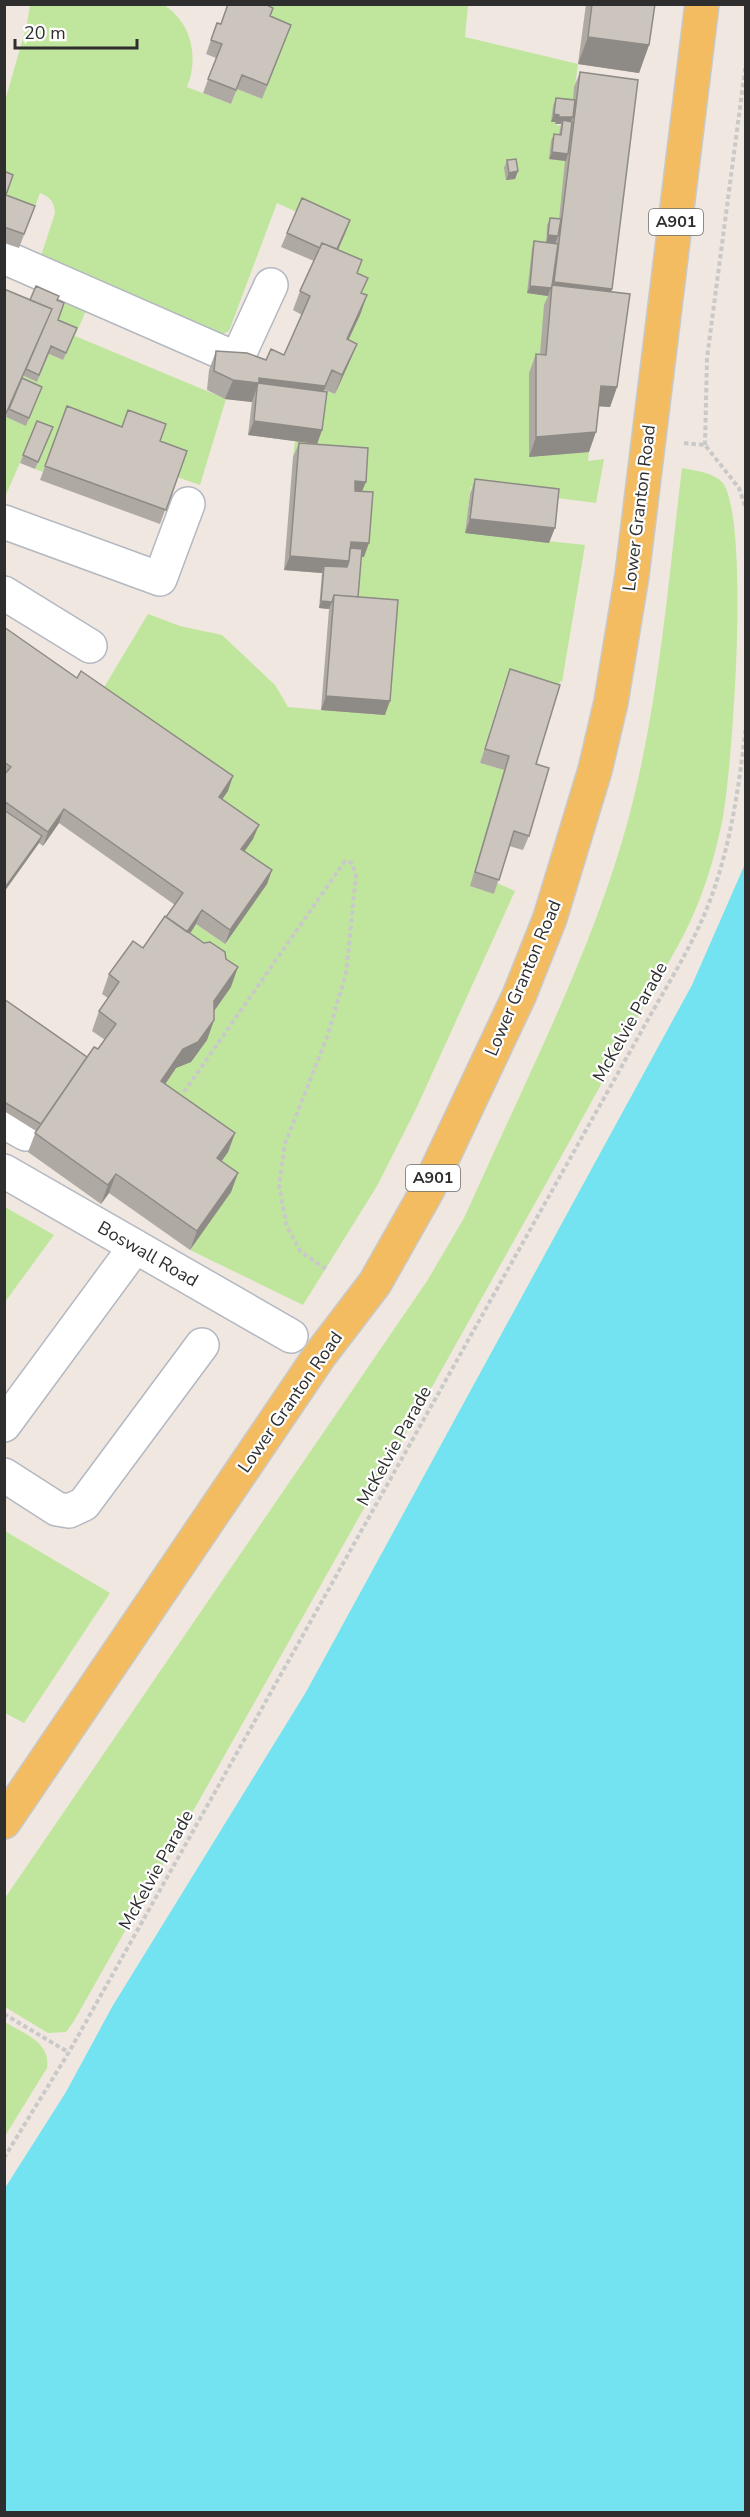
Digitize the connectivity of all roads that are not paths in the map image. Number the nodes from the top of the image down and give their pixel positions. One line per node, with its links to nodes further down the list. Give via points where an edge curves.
1 (702, 4): 14 (main road, Lower Granton Road / A901, via 630,586 611,702 595,770 550,918 519,996 427,1191 375,1283 321,1355)
2 (4, 257): 3 (street, via 237,359)
3 (271, 285)
4 (188, 504): 5 (street, via 160,579)
5 (4, 522)
6 (4, 593): 7 (street)
7 (90, 646)
8 (4, 1171): 9 (street, Boswall Road)
9 (135, 1247): 10 (street, Boswall Road); 12 (street)
10 (291, 1336)
11 (202, 1345): 13 (street, via 84,1504 69,1511 57,1509)
12 (4, 1425)
13 (4, 1475)
14 (4, 1822)

